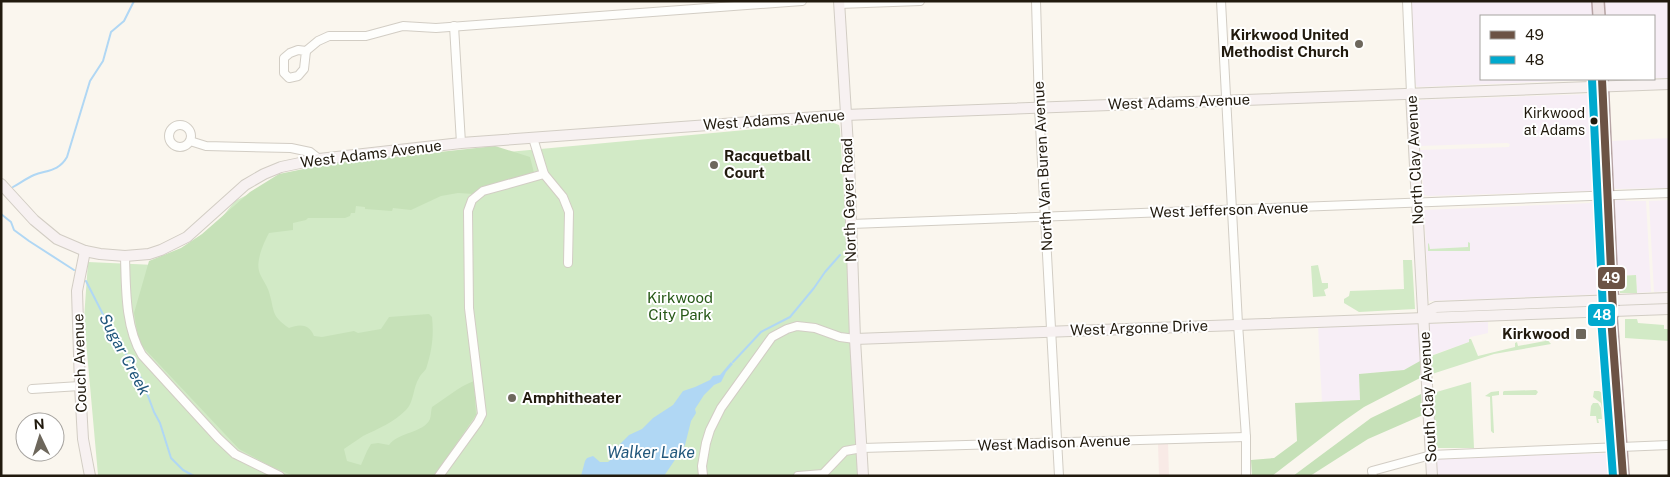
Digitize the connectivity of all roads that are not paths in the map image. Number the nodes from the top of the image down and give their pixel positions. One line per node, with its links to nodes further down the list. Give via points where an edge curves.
1 (681, 1): 9 (street)
2 (802, 1): 9 (street)
3 (920, 1): 8 (street)
4 (1036, 1): 17 (street, North Van Buren Avenue)
5 (1221, 1): 16 (street)
6 (1407, 1): 15 (street, North Clay Avenue)
7 (1598, 1): 10 (main road)
8 (839, 3): 18 (street, North Geyer Road)
9 (682, 10): 11 (street)
10 (1599, 15)
11 (454, 26): 12 (street, via 403,26 366,36 335,35 318,41); 21 (street)
12 (306, 51)
13 (1602, 83): 14 (street, West Adams Avenue); 15 (street, West Adams Avenue); 26 (main road)
14 (1669, 84)
15 (1412, 94): 16 (street, West Adams Avenue); 27 (street, North Clay Avenue)
16 (1225, 100): 17 (street, West Adams Avenue); 28 (street)
17 (1039, 107): 18 (street, West Adams Avenue); 29 (street, North Van Buren Avenue)
18 (845, 114): 19 (street, West Adams Avenue); 30 (street, North Geyer Road)
19 (533, 138): 21 (street, West Adams Avenue); 23 (street)
20 (190, 141): 22 (street, via 206,146 291,148 310,152)
21 (461, 143): 22 (street, West Adams Avenue)
22 (319, 159): 32 (street, West Adams Avenue, via 264,174 245,186 187,237 149,254)
23 (544, 174): 33 (street, via 569,212); 55 (street, via 483,191 472,200 468,211 470,308 482,414)
24 (1, 184): 31 (street, West Adams Avenue, via 45,230)
25 (1669, 193): 26 (street, West Jefferson Avenue)
26 (1608, 195): 27 (street, West Jefferson Avenue); 37 (main road)
27 (1417, 203): 28 (street, West Jefferson Avenue); 41 (street, North Clay Avenue)
28 (1232, 210): 29 (street, West Jefferson Avenue); 42 (street)
29 (1045, 217): 30 (street, West Jefferson Avenue); 43 (street, North Van Buren Avenue)
30 (851, 224): 44 (street, North Geyer Road)
31 (85, 251): 32 (street, West Adams Avenue); 45 (street, Couch Avenue, via 77,292)
32 (125, 256): 54 (street, via 130,316 135,344 142,355 235,454)
33 (568, 263)
34 (1669, 298): 37 (street)
35 (1567, 302): 36 (street, West Argonne Drive); 37 (street, West Argonne Drive); 39 (street)
36 (1528, 303): 40 (street); 41 (street, West Argonne Drive, via 1436,306)
37 (1613, 306): 38 (street); 39 (street, West Argonne Drive); 51 (main road, via 1614,374)
38 (1669, 309)
39 (1567, 313): 40 (street, West Argonne Drive)
40 (1528, 315): 41 (street, West Argonne Drive)
41 (1424, 318): 42 (street, West Argonne Drive); 52 (street, South Clay Avenue)
42 (1238, 324): 43 (street, West Argonne Drive); 47 (street)
43 (1051, 332): 44 (street, West Argonne Drive); 48 (street, North Van Buren Avenue)
44 (855, 339): 50 (street, North Geyer Road); 56 (street, via 797,326 772,337 721,408 710,430)
45 (80, 386): 46 (street); 53 (street, Couch Avenue, via 83,439)
46 (32, 389)
47 (1246, 438): 48 (street, West Madison Avenue); 60 (street)
48 (1058, 442): 50 (street, West Madison Avenue); 59 (street, North Van Buren Avenue)
49 (1669, 445): 51 (street)
50 (862, 448): 57 (street, West Madison Avenue, via 845,451 823,474); 58 (street, North Geyer Road)
51 (1622, 448): 52 (street); 63 (main road)
52 (1431, 455): 61 (street, via 1372,471); 62 (street, South Clay Avenue)
53 (90, 476)
54 (280, 476)
55 (439, 476)
56 (703, 476)
57 (798, 476)
58 (863, 476)
59 (1059, 476)
60 (1246, 476)
61 (1372, 476)
62 (1432, 476)
63 (1623, 476)

